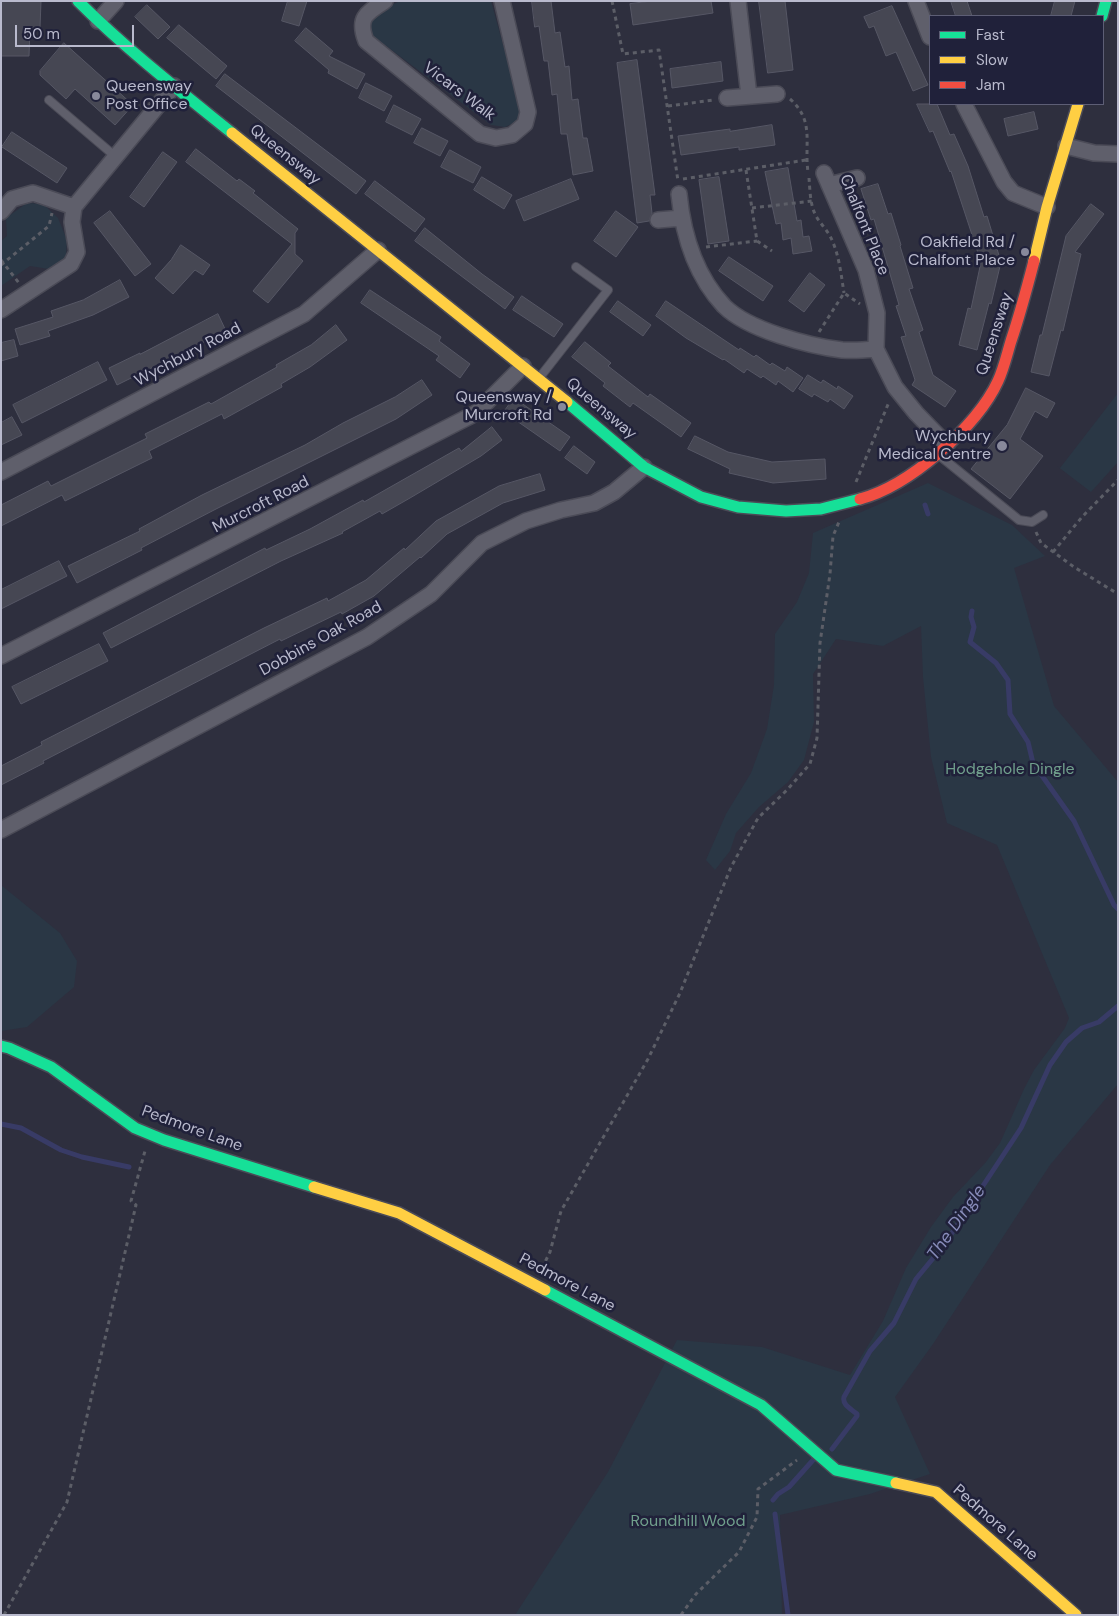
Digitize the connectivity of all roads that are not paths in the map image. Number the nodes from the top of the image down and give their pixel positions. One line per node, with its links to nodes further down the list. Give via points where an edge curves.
1 (78, 1): 9 (street, Queensway)
2 (116, 1): 9 (street)
3 (385, 1): 4 (street, Vicars Walk, via 370,10 362,20 366,41 480,134 496,138 512,135 525,124 528,112)
4 (502, 1)
5 (738, 1): 13 (street)
6 (916, 1): 10 (street)
7 (1106, 1): 8 (street)
8 (1102, 15)
9 (98, 21): 11 (street, Queensway)
10 (929, 34)
11 (174, 86): 20 (street); 28 (street, Queensway)
12 (777, 94): 13 (street)
13 (749, 96): 14 (street)
14 (728, 98)
15 (50, 100): 20 (lane)
16 (965, 105): 24 (street, via 1012,193)
17 (1078, 105): 18 (street, Queensway)
18 (1066, 146): 19 (street, via 1094,153); 24 (street, Queensway)
19 (1118, 154)
20 (116, 157): 23 (street)
21 (857, 178): 31 (street, Chalfont Place, via 826,179 866,270 877,316)
22 (678, 187): 26 (street)
23 (74, 207): 25 (street, via 33,193 12,200); 30 (street, via 72,222 78,252 71,264)
24 (1047, 207): 34 (street, Queensway, via 1025,297 998,381 984,404)
25 (1, 212)
26 (682, 218): 27 (street); 31 (street, via 690,250 703,276 725,307 736,315 760,328 810,345 843,350)
27 (658, 220)
28 (378, 250): 32 (street, Queensway); 36 (street, Wychbury Road, via 304,314)
29 (576, 267): 33 (lane, via 608,290)
30 (1, 310)
31 (876, 349): 34 (street, Chalfont Place, via 895,387)
32 (523, 366): 33 (street, Queensway); 38 (street, Murcroft Road, via 476,413)
33 (539, 378): 35 (street, Queensway)
34 (943, 450): 35 (street, Queensway, via 897,484 868,498 821,509 786,511 738,507 701,497); 37 (lane, via 1019,520 1032,522)
35 (644, 467): 39 (street, Dobbins Oak Road, via 614,492 594,503 526,521 482,543 432,594 367,636)
36 (1, 472)
37 (1043, 515)
38 (1, 656)
39 (1, 830)
40 (1, 1046): 41 (street, Pedmore Lane, via 51,1067 135,1128 149,1134 399,1213 761,1405 836,1470 936,1492)
41 (1076, 1615)

